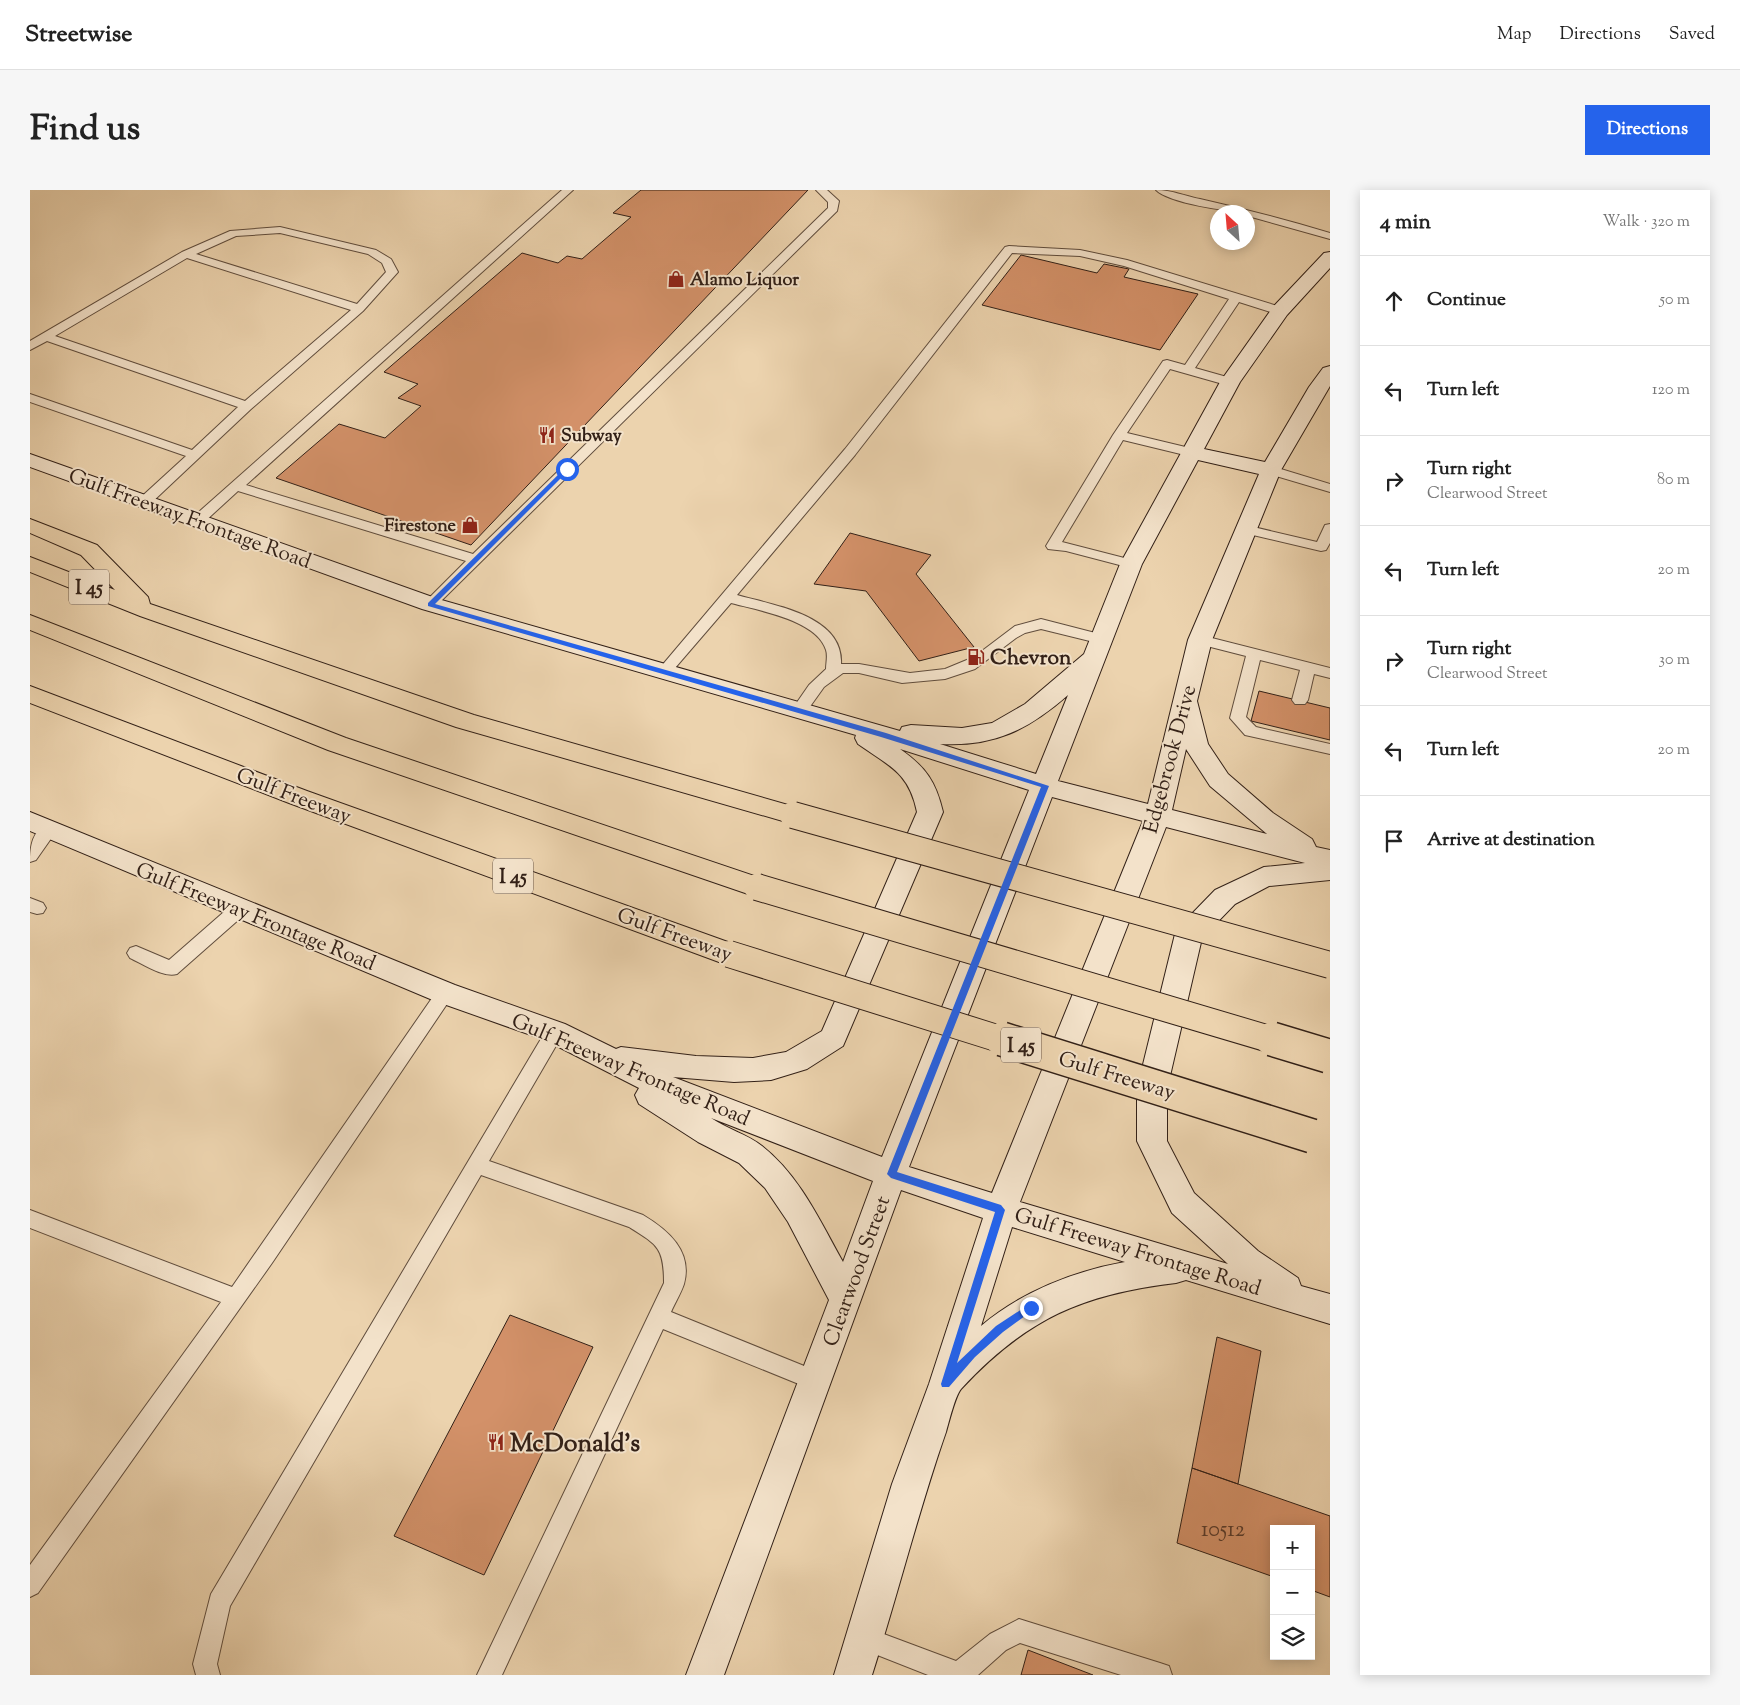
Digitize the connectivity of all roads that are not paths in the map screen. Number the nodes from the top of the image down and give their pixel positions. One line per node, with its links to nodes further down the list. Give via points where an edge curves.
1 (568, 190): 24 (lane)
2 (821, 190): 31 (lane, via 834,201 833,210)
3 (1161, 190): 4 (lane)
4 (1212, 205)
5 (1255, 215): 6 (lane)
6 (1330, 236)
7 (186, 254): 10 (lane); 10 (lane, via 234,233 280,230 372,252 387,261 392,272); 12 (lane)
8 (1330, 257): 11 (main road)
9 (1236, 297): 11 (lane); 14 (lane); 34 (lane, via 1080,253 1009,250 850,452)
10 (359, 309): 18 (lane)
11 (1280, 311): 16 (main road)
12 (46, 337): 13 (lane); 18 (lane)
13 (30, 346)
14 (1188, 370): 16 (lane); 19 (lane, via 1167,364)
15 (1330, 372): 23 (main road, Edgebrook Drive, via 1318,387)
16 (1230, 382): 20 (main road)
17 (30, 398): 21 (lane)
18 (247, 406): 21 (lane)
19 (1119, 435): 20 (lane); 33 (lane, via 1053,546)
20 (1192, 453): 23 (main road); 33 (main road)
21 (194, 455): 26 (lane)
22 (30, 460): 26 (main road, Gulf Freeway Frontage Road)
23 (1271, 470): 25 (lane); 29 (main road, Edgebrook Drive)
24 (236, 486): 27 (lane); 31 (lane)
25 (1330, 488)
26 (144, 502): 27 (main road, Gulf Freeway Frontage Road)
27 (197, 521): 35 (main road, Gulf Freeway Frontage Road)
28 (30, 525): 36 (highway, via 88,550)
29 (1245, 528): 30 (lane, via 1321,547); 38 (main road, Edgebrook Drive)
30 (1330, 528)
31 (475, 559): 35 (lane)
32 (30, 564): 36 (highway, I 45)
33 (1131, 564): 39 (main road)
34 (727, 597): 42 (lane); 43 (lane, via 809,621 826,634 834,649)
35 (430, 604): 42 (main road, Gulf Freeway Frontage Road)
36 (148, 610): 58 (highway, I 45, bridge, via 465,721)
37 (30, 622): 62 (highway, bridge, via 337,744 757,887)
38 (1200, 640): 40 (lane); 46 (main road, Edgebrook Drive)
39 (1098, 648): 43 (lane, via 1041,624 1017,629 971,665 936,676 903,678 846,667); 49 (main road, via 1047,699 1011,725 970,736 918,734); 51 (main road)
40 (1254, 654): 41 (lane); 50 (lane, via 1238,718 1251,731 1292,736)
41 (1308, 668): 44 (lane); 47 (lane)
42 (664, 672): 48 (main road, Gulf Freeway Frontage Road)
43 (833, 672): 48 (lane, via 819,682)
44 (1330, 673)
45 (30, 694): 63 (highway, Gulf Freeway / I 45, bridge, via 298,797 729,954)
46 (1186, 697): 52 (main road, Edgebrook Drive); 55 (main road, via 1196,745 1219,780 1264,819)
47 (1300, 700)
48 (800, 711): 49 (main road, Gulf Freeway Frontage Road)
49 (850, 725): 51 (main road, Gulf Freeway Frontage Road); 61 (main road, via 906,765 926,789 930,812 833,1038 814,1053 773,1068 711,1068)
50 (1330, 749)
51 (1045, 786): 52 (main road, Gulf Freeway Frontage Road); 65 (main road, Clearwood Street)
52 (1158, 815): 55 (main road, Gulf Freeway Frontage Road); 66 (main road, Edgebrook Drive)
53 (40, 826): 54 (lane); 56 (main road, Gulf Freeway Frontage Road)
54 (30, 856)
55 (1327, 863): 71 (main road, via 1264,877 1225,897 1189,934 1152,1089 1152,1141 1183,1203 1247,1261)
56 (239, 909): 57 (lane, via 172,969); 59 (main road, Gulf Freeway Frontage Road)
57 (136, 953)
58 (1330, 965)
59 (445, 993): 60 (main road, Gulf Freeway Frontage Road); 69 (lane)
60 (555, 1032): 61 (main road, Gulf Freeway Frontage Road); 64 (lane)
61 (605, 1057): 65 (main road, Gulf Freeway Frontage Road, via 675,1092); 70 (main road, via 647,1093 709,1133 750,1154 776,1179 799,1212)
62 (1329, 1057)
63 (1321, 1139)
64 (477, 1165): 72 (lane, via 636,1221 660,1236 674,1256 674,1283); 78 (lane, via 219,1602 205,1664)
65 (891, 1174): 66 (main road, Gulf Freeway Frontage Road); 70 (main road, Clearwood Street)
66 (1001, 1210): 68 (main road, Gulf Freeway Frontage Road); 74 (main road)
67 (30, 1219): 69 (lane)
68 (1193, 1268): 71 (main road, Gulf Freeway Frontage Road); 74 (main road, via 1141,1272 1066,1291 999,1329 971,1354)
69 (236, 1298): 75 (lane)
70 (846, 1300): 73 (main road, Clearwood Street)
71 (1318, 1305)
72 (658, 1317): 73 (lane); 79 (lane)
73 (816, 1381): 80 (main road, Clearwood Street)
74 (946, 1384): 76 (main road, via 910,1484)
75 (30, 1584)
76 (865, 1639): 77 (lane); 81 (main road)
77 (960, 1674): 82 (lane, via 998,1642 1019,1631)
78 (208, 1675)
79 (489, 1675)
80 (705, 1675)
81 (852, 1675)
82 (1160, 1675)

